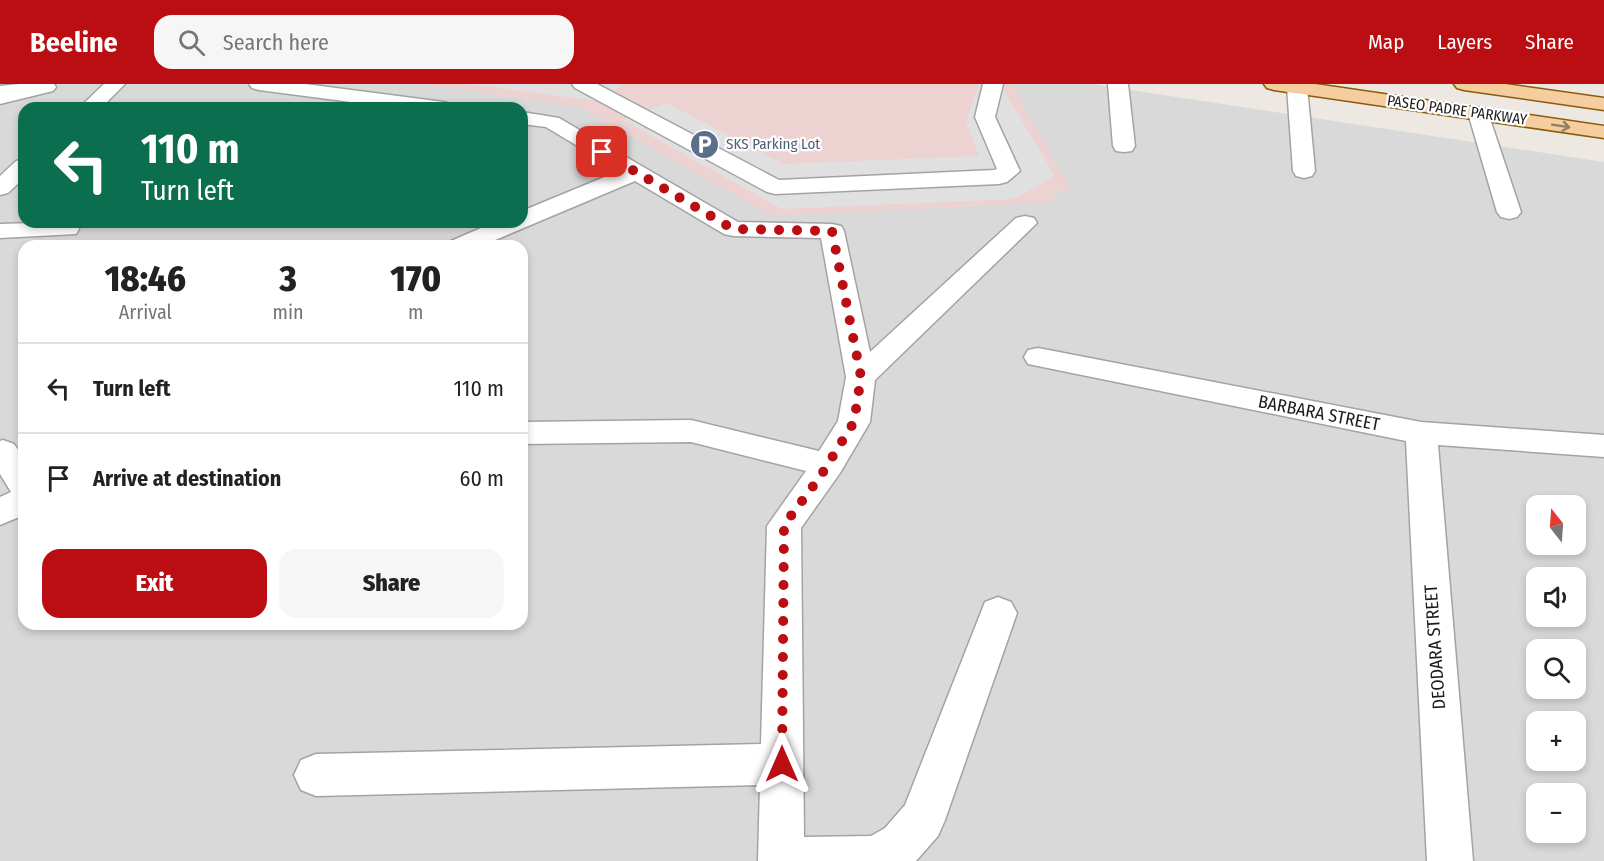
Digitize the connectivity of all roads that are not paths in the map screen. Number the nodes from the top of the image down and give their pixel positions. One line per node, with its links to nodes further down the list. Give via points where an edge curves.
1 (116, 84): 12 (street)
2 (259, 84): 13 (street)
3 (582, 84): 4 (street, via 776,187 999,177 1009,171 985,117)
4 (993, 84)
5 (1118, 84): 18 (street)
6 (1274, 84): 9 (main road, PASEO PADRE PARKWAY)
7 (1464, 84): 14 (main road, PASEO PADRE PARKWAY)
8 (52, 85): 10 (street); 11 (street)
9 (1297, 87): 15 (main road, PASEO PADRE PARKWAY); 19 (street)
10 (0, 92)
11 (0, 98)
12 (96, 102)
13 (358, 102)
14 (1604, 104)
15 (1478, 113): 17 (main road, PASEO PADRE PARKWAY, one-way to 17); 23 (street)
16 (528, 119): 21 (street, via 552,122)
17 (1604, 132)
18 (1124, 146)
19 (1304, 171)
20 (18, 172): 22 (street)
21 (636, 172): 24 (street); 31 (street, via 733,229 832,231)
22 (0, 188)
23 (1509, 212)
24 (528, 217)
25 (1025, 223): 31 (street)
26 (502, 228): 29 (street)
27 (67, 230): 28 (street)
28 (0, 231)
29 (474, 240)
30 (1038, 357): 33 (street, BARBARA STREET)
31 (861, 377): 36 (street, via 854,422)
32 (528, 433): 36 (street, via 691,431)
33 (1420, 433): 34 (street, BARBARA STREET); 44 (street, DEODARA STREET)
34 (1604, 446)
35 (0, 453): 37 (street)
36 (828, 465): 41 (street, via 784,525)
37 (18, 476)
38 (18, 503): 39 (street)
39 (0, 512)
40 (998, 613): 43 (street, via 922,820 901,844 876,859)
41 (782, 764): 42 (street); 43 (street)
42 (316, 775)
43 (781, 860)
44 (1450, 861)

